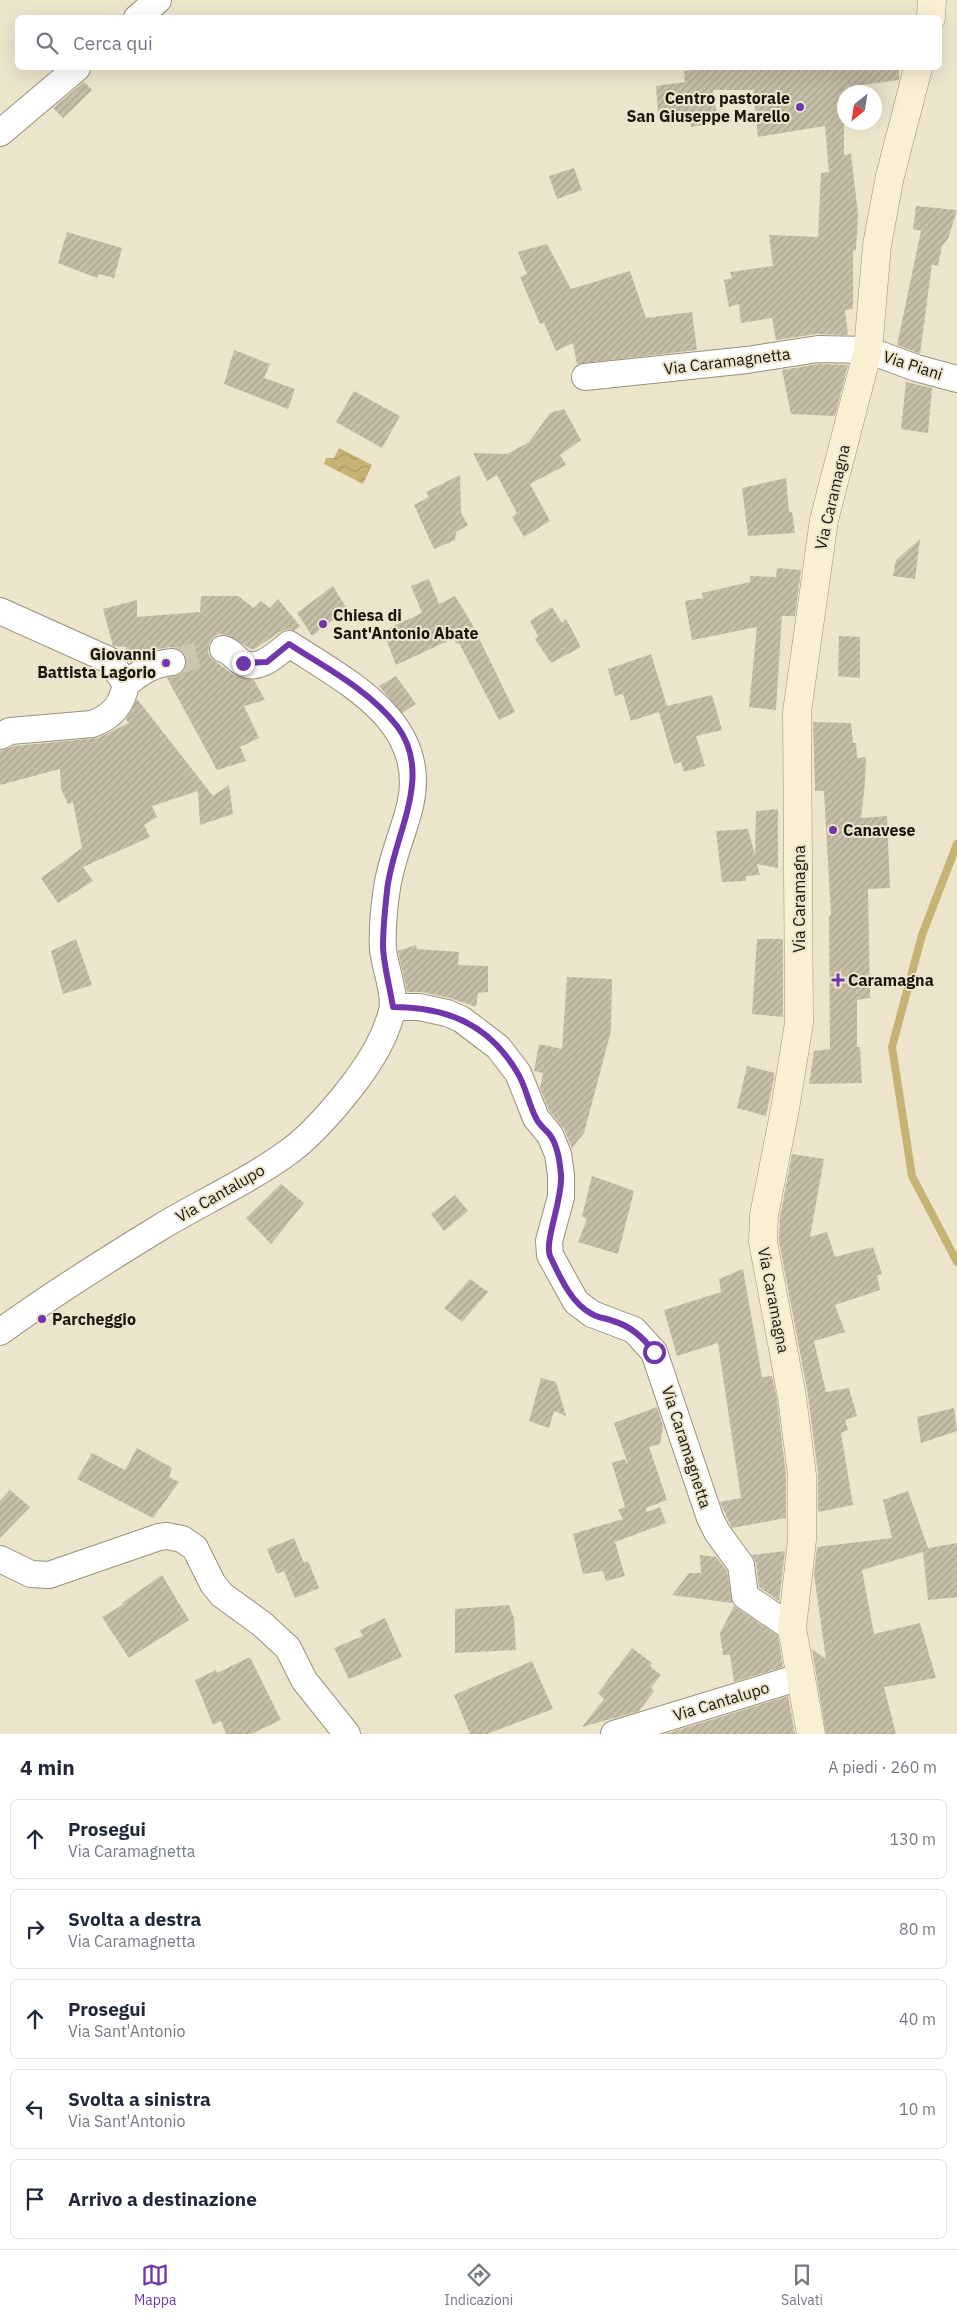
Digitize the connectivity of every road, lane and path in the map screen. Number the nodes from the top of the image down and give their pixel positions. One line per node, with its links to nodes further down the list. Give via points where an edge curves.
1 (158, 0): 3 (street)
2 (932, 0): 4 (street)
3 (140, 15)
4 (931, 15)
5 (75, 70): 7 (street)
6 (917, 70): 8 (street, Via Caramagna, via 890,176 877,246)
7 (0, 133)
8 (868, 350): 9 (street, Via Caramagnetta, via 818,349 728,363); 10 (street, Via Piani); 19 (street, Via Caramagna, via 824,520 797,712 799,1023 764,1215 763,1242 792,1397 802,1475 802,1540)
9 (585, 377)
10 (957, 379)
11 (0, 611): 14 (street, via 109,660)
12 (214, 651): 16 (street, via 230,652 243,663 251,664 267,662 289,644 362,693 398,727 409,755 412,785 387,889 383,948)
13 (172, 662): 14 (street, via 142,670)
14 (126, 684): 15 (street, via 120,705 103,720 92,724 10,731)
15 (0, 736)
16 (393, 1007): 17 (street, Via Cantalupo, via 384,1039 365,1068 318,1125 290,1150 147,1236); 19 (street, Via Caramagnetta, via 419,1007 462,1019 498,1047 518,1073 536,1118 550,1135 558,1154 561,1192 548,1246 550,1255 576,1302 592,1314 634,1330 654,1352 710,1518 741,1565 745,1596)
17 (0, 1332)
18 (0, 1559): 21 (street, via 31,1574 49,1575 159,1537 182,1539 201,1555 206,1574 222,1595 256,1619 288,1648 304,1680)
19 (792, 1628): 20 (street, Via Caramagna)
20 (800, 1677): 22 (street, Via Cantalupo); 23 (street, Via Caramagna)
21 (347, 1734)
22 (614, 1734)
23 (811, 1734)

